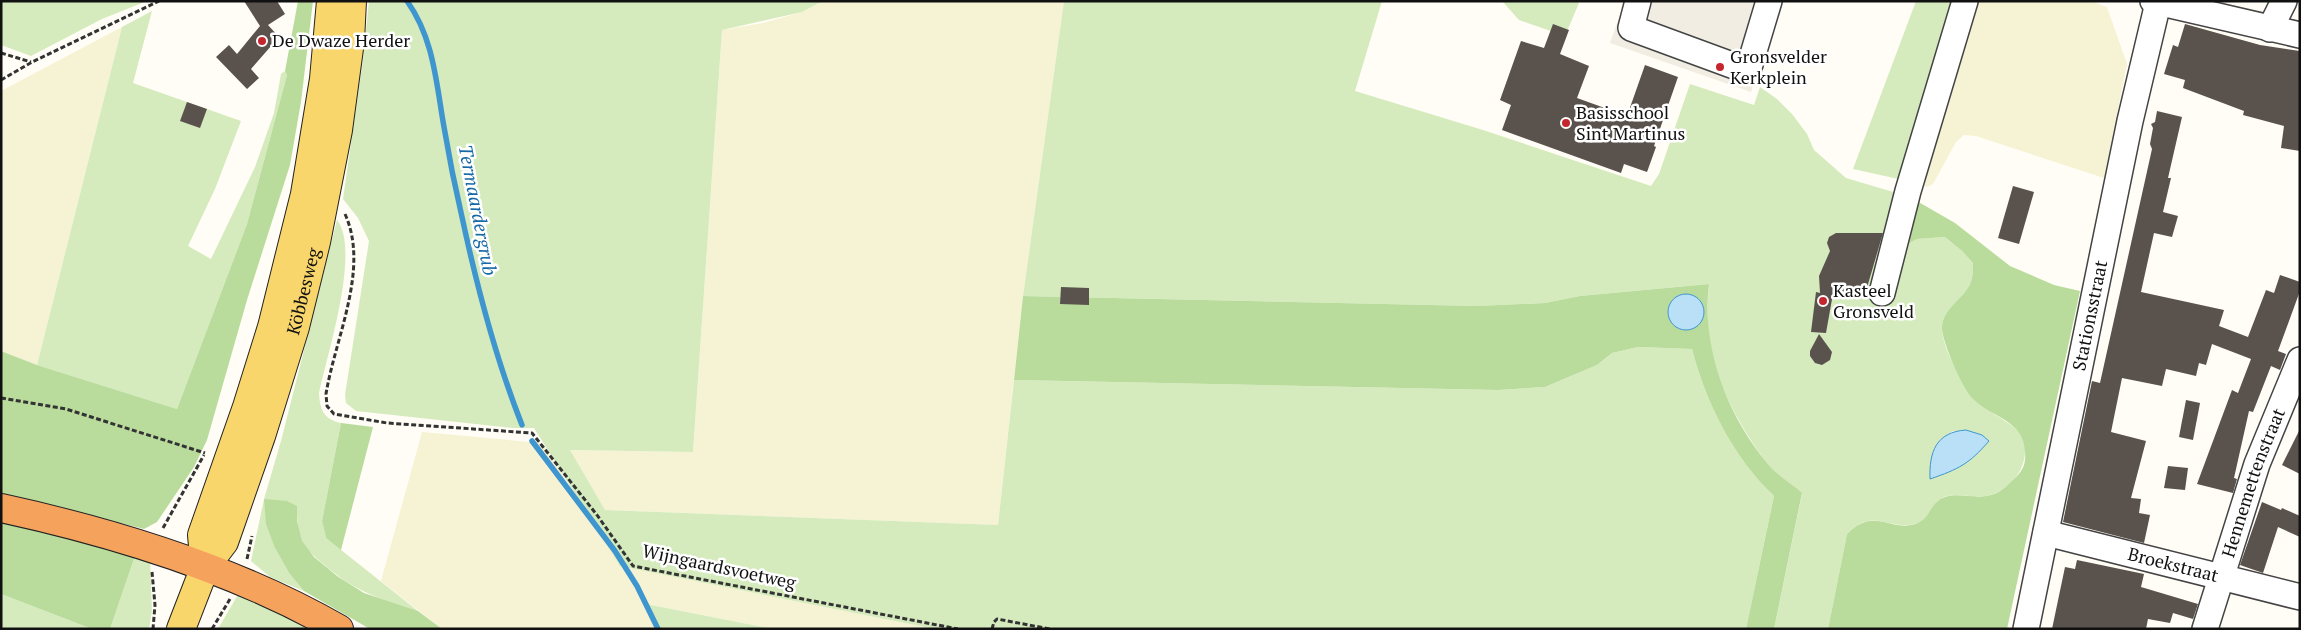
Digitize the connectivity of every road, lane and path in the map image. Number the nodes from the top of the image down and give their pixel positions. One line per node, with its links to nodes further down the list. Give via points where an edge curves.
1 (159, 1): 12 (path)
2 (331, 1): 14 (main road, Köbbesweg, via 324,79)
3 (352, 1): 14 (main road, Köbbesweg, via 346,78)
4 (1638, 1): 8 (street, via 1631,28 1748,71)
5 (1964, 1): 15 (street, via 1908,191)
6 (2284, 1): 9 (street)
7 (2155, 2): 9 (street); 20 (street, Stationsstraat)
8 (1768, 4)
9 (2270, 29): 10 (street)
10 (2300, 35)
11 (1, 53): 12 (path)
12 (32, 62): 13 (path)
13 (1, 80)
14 (325, 201): 21 (main road, Köbbesweg, via 283,370 224,542); 26 (path, Wijngaardsvoetweg, via 353,238 354,263 346,314 327,384 326,401 330,411 338,416 387,423 532,433 633,566)
15 (1882, 293)
16 (2300, 360): 22 (street, Hennemettenstraat, via 2257,464)
17 (1, 398): 18 (path, via 66,410)
18 (205, 453)
19 (1, 508): 21 (highway, via 80,528)
20 (2046, 533): 22 (street, Broekstraat); 29 (street, Stationsstraat)
21 (205, 567): 24 (main road, Köbbesweg); 25 (highway, via 244,581)
22 (2220, 578): 23 (street, Broekstraat); 30 (street, Hennemettenstraat)
23 (2300, 597)
24 (181, 629)
25 (339, 629)
26 (958, 629)
27 (992, 629): 28 (path, via 994,622 1000,619)
28 (1050, 629)
29 (2026, 629)
30 (2205, 629)

